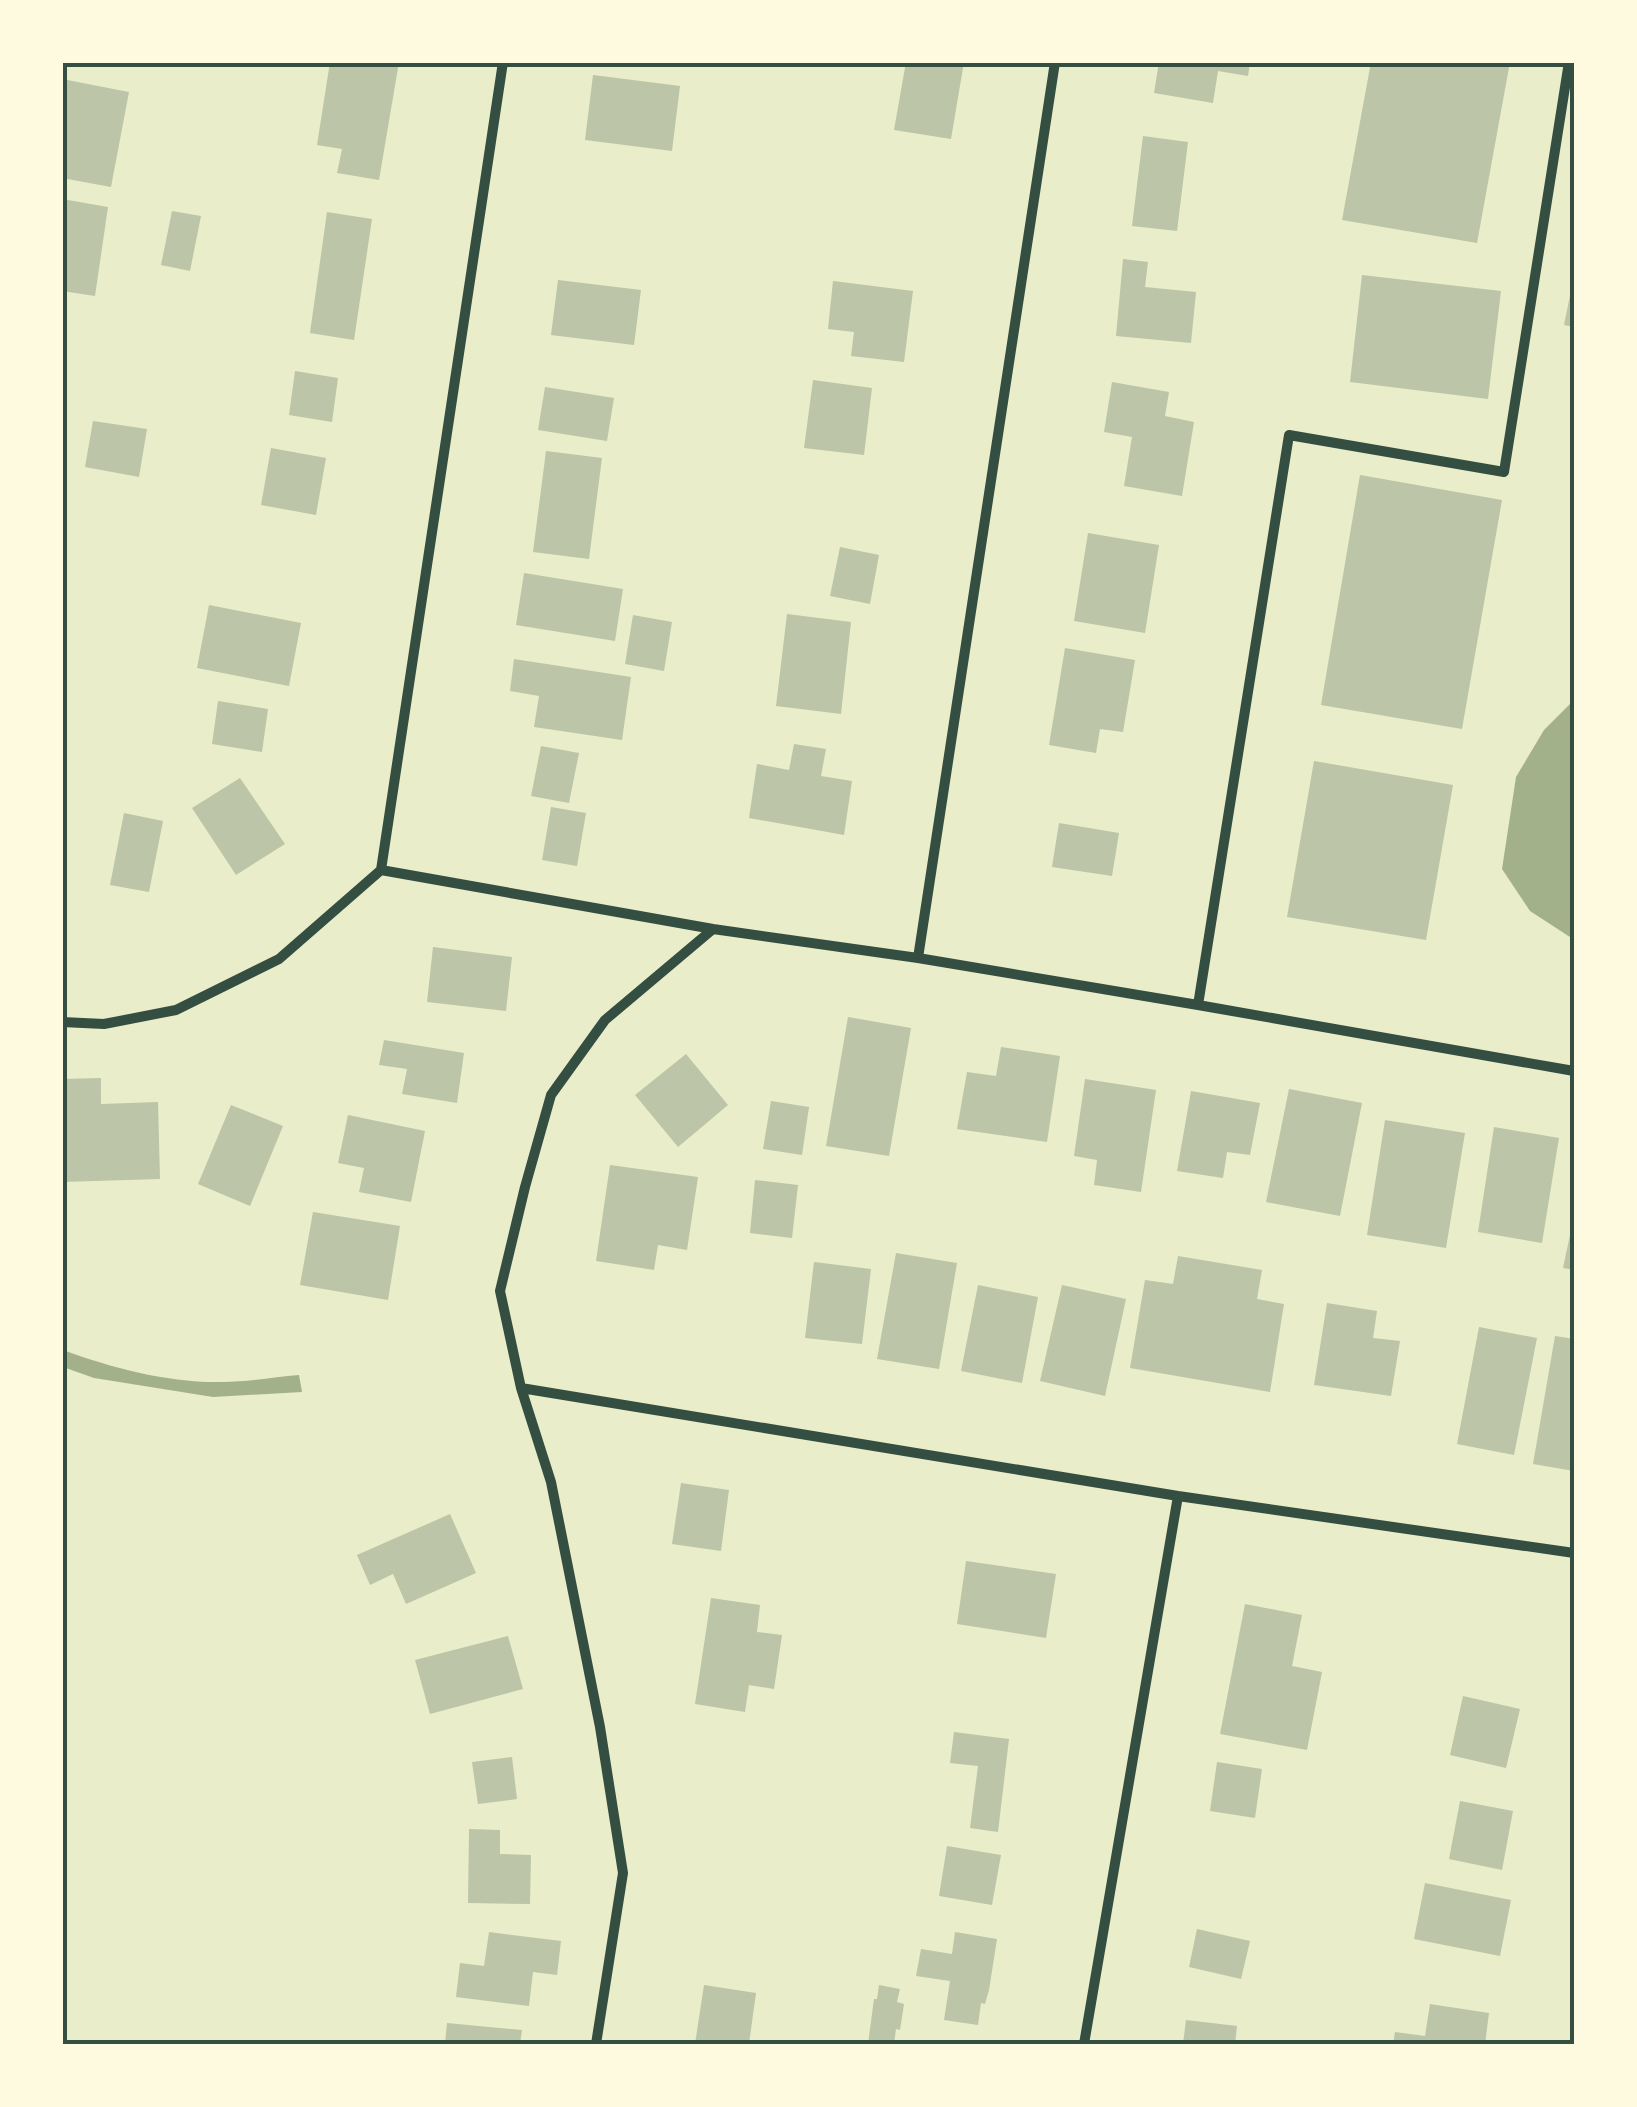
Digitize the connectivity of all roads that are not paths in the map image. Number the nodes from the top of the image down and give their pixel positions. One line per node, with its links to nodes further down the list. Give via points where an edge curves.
1 (503, 62): 4 (street)
2 (1054, 62): 6 (street)
3 (1568, 62): 7 (street, via 1504,472 1289,435)
4 (381, 870): 5 (street); 8 (street, via 279,960 176,1010 104,1024)
5 (714, 928): 6 (street); 10 (street, via 605,1020 551,1094 500,1291)
6 (918, 958): 7 (street)
7 (1198, 1005): 9 (street)
8 (62, 1022)
9 (1574, 1071)
10 (521, 1388): 11 (street); 13 (street, via 550,1482 623,1872)
11 (1178, 1496): 12 (street); 14 (street)
12 (1574, 1553)
13 (596, 2044)
14 (1084, 2044)

